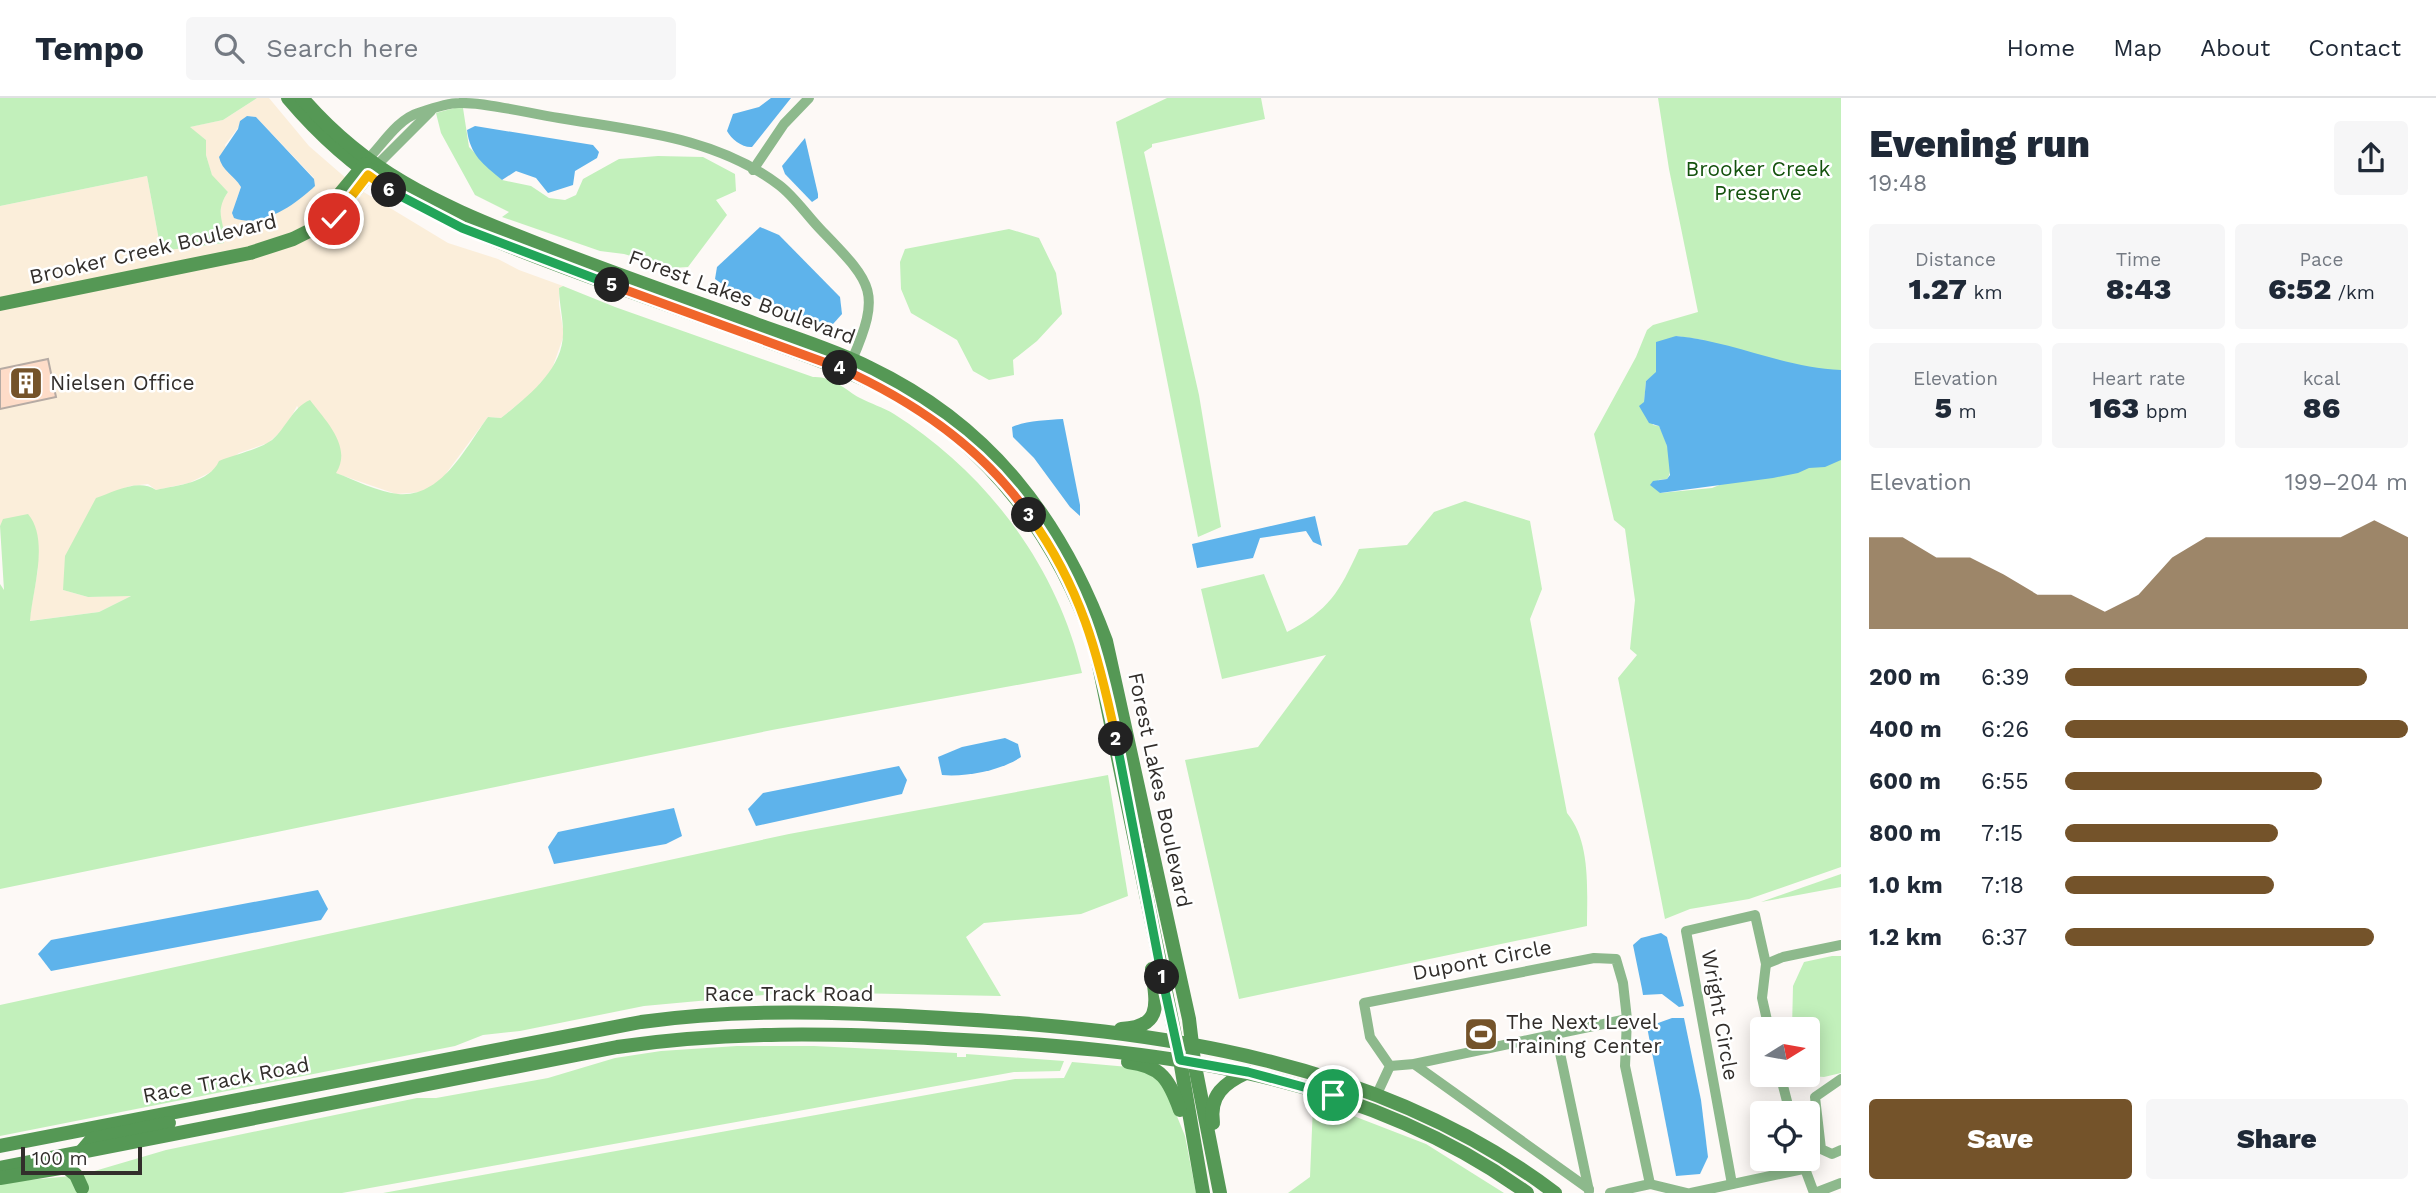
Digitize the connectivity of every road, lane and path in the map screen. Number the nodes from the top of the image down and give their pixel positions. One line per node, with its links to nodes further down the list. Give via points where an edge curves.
1 (288, 98): 4 (main road, Forest Lakes Boulevard, via 314,127)
2 (302, 98): 4 (main road, Forest Lakes Boulevard)
3 (809, 98): 5 (street, via 784,124)
4 (368, 167): 5 (street, Brooker Creek Boulevard, via 431,110 458,103 652,133 730,155); 6 (main road, Brooker Creek Boulevard, via 313,228 293,239 250,253); 7 (main road, Forest Lakes Boulevard, via 464,215); 8 (main road, Forest Lakes Boulevard, via 427,211 462,228 837,367 892,393 947,430 1013,494 1064,571 1095,646)
5 (753, 170): 7 (street, Brooker Creek Boulevard, via 780,186 865,281 870,309)
6 (0, 304)
7 (852, 360): 20 (main road, Forest Lakes Boulevard, via 928,401 991,452 1035,503 1074,565 1114,669)
8 (1126, 791): 14 (main road, via 1156,1004 1143,1026); 19 (main road, Forest Lakes Boulevard)
9 (1841, 945): 10 (street)
10 (1766, 964): 11 (street, Wright Circle, via 1762,998); 39 (street, Wright Circle, via 1755,915 1686,932)
11 (1766, 1017)
12 (1627, 1019): 15 (street); 24 (street, Dupont Circle, via 1616,958 1594,958 1364,1003 1370,1037); 38 (street, Dupont Circle, via 1625,1066)
13 (979, 1020): 14 (main road, Race Track Road); 16 (main road, via 960,1031 856,1026); 28 (main road, Race Track Road, via 834,1013 669,1018 570,1033)
14 (1100, 1031): 19 (main road, Race Track Road)
15 (1556, 1034): 23 (street); 42 (street)
16 (841, 1035): 17 (main road, Race Track Road); 32 (main road, Race Track Road, via 719,1035 617,1046)
17 (945, 1039): 18 (main road, Race Track Road); 21 (main road, via 960,1045)
18 (978, 1040): 22 (main road, Race Track Road); 29 (main road, via 1002,1049 1151,1067 1172,1086)
19 (1176, 1043): 20 (main road, Race Track Road); 22 (main road, Forest Lakes Boulevard)
20 (1193, 1045): 22 (main road, Forest Lakes Boulevard); 27 (main road, Race Track Road, via 1302,1068)
21 (962, 1053)
22 (1187, 1060): 25 (main road, Race Track Road); 29 (main road, Forest Lakes Boulevard); 43 (main road, Forest Lakes Boulevard)
23 (1414, 1063): 24 (street); 42 (street)
24 (1390, 1066): 27 (street)
25 (1248, 1072): 43 (main road, via 1224,1085 1212,1106); 44 (main road, Race Track Road, via 1333,1095 1409,1125)
26 (1841, 1079): 31 (street, via 1815,1097 1821,1149 1832,1154)
27 (1377, 1094): 45 (main road, Race Track Road, via 1477,1142)
28 (222, 1103): 30 (main road, Race Track Road); 32 (main road, via 195,1117 92,1139)
29 (1190, 1131): 41 (main road, Forest Lakes Boulevard)
30 (0, 1146)
31 (1841, 1150)
32 (81, 1152): 33 (main road, Race Track Road)
33 (0, 1168)
34 (1778, 1171): 39 (street)
35 (1805, 1171): 48 (street)
36 (0, 1178): 40 (main road, via 66,1167)
37 (1841, 1183): 48 (street)
38 (1650, 1184): 46 (street); 47 (street)
39 (1732, 1184): 47 (street)
40 (82, 1188)
41 (1202, 1191)
42 (1589, 1191)
43 (1220, 1192)
44 (1527, 1193)
45 (1555, 1193)
46 (1610, 1193)
47 (1689, 1193)
48 (1815, 1193)

